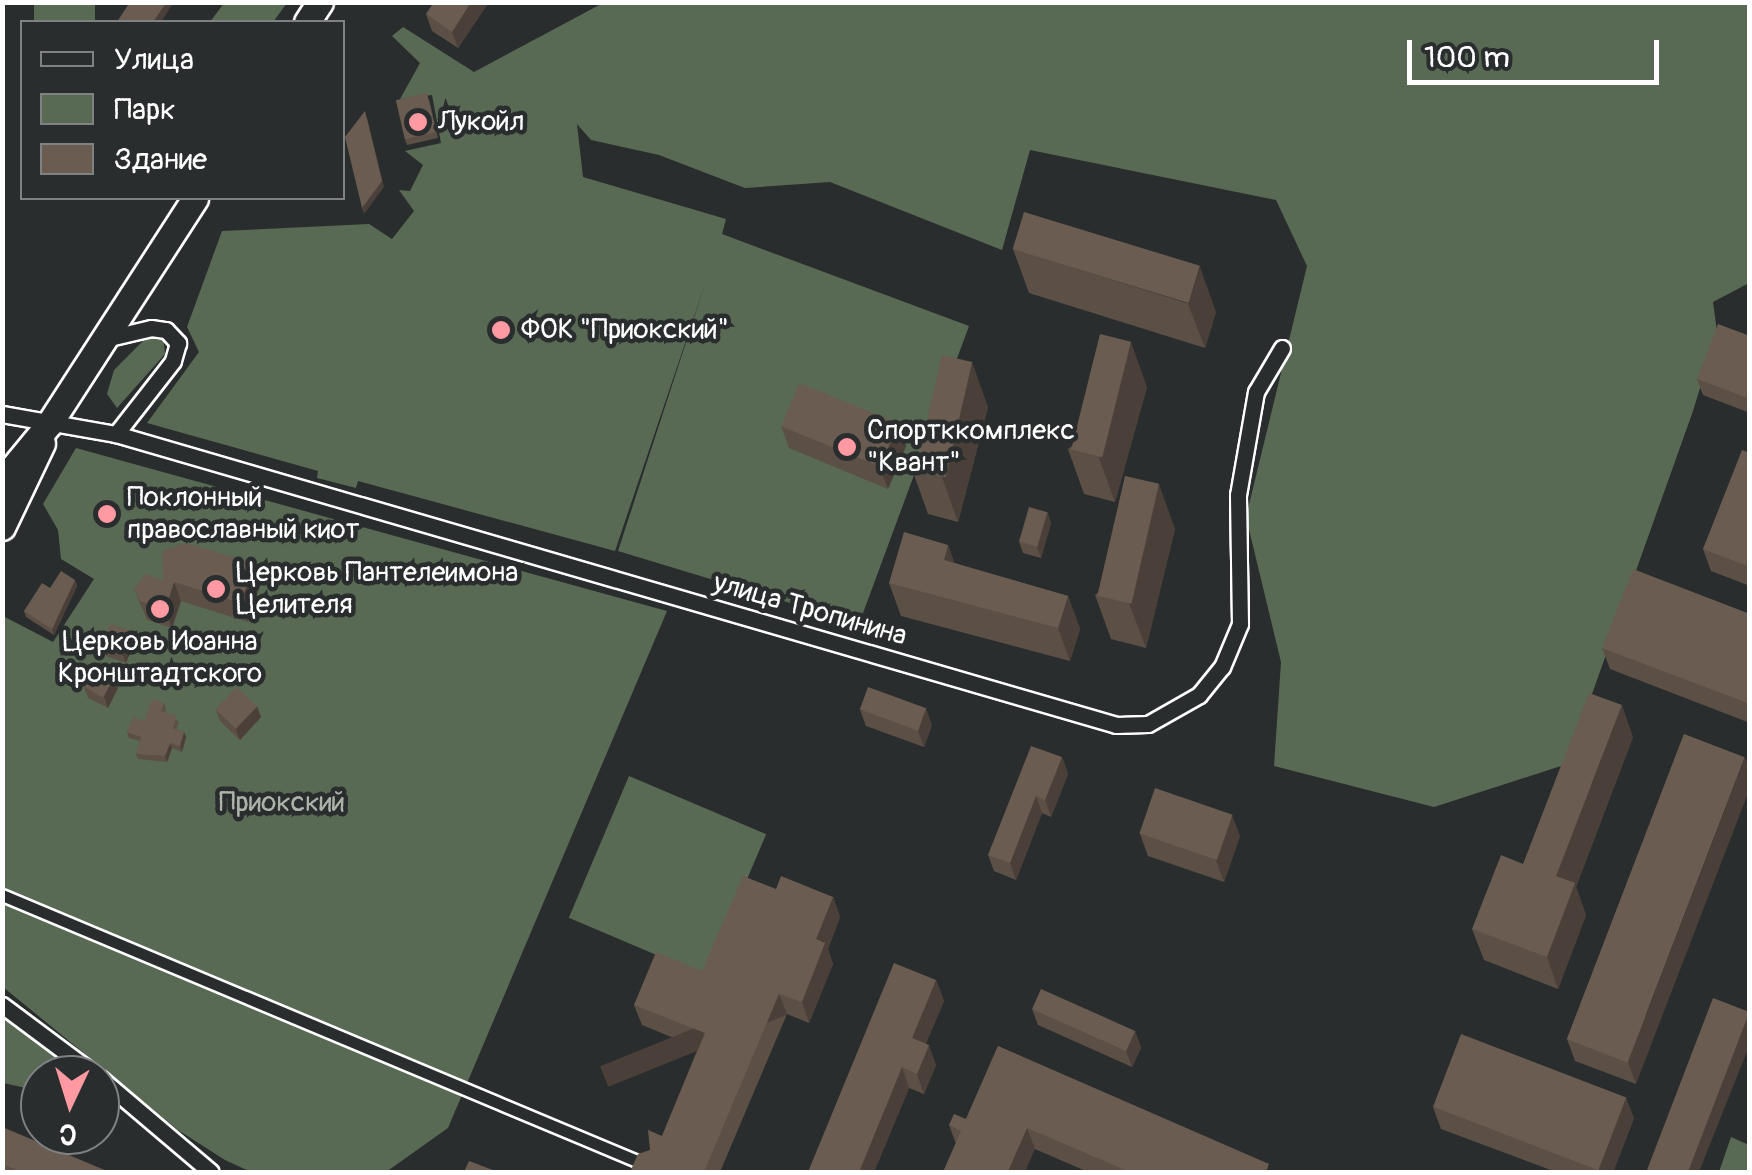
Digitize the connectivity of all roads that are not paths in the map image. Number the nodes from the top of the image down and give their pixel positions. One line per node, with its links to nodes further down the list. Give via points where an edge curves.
1 (194, 200): 2 (main road)
2 (102, 340): 5 (main road); 6 (street, via 151,328 166,330 178,343 173,361)
3 (1282, 348): 6 (street, улица Тропинина, via 1256,392 1238,495 1240,624 1222,667 1199,694 1148,724 1116,725)
4 (2, 414): 5 (street, улица Тропинина)
5 (49, 424): 6 (street, улица Тропинина); 7 (main road); 8 (main road, via 21,498)
6 (116, 434)
7 (2, 480)
8 (2, 526)
9 (2, 895): 13 (street)
10 (2, 1005): 11 (street)
11 (70, 1055)
12 (120, 1095): 14 (street)
13 (648, 1166)
14 (210, 1172)

